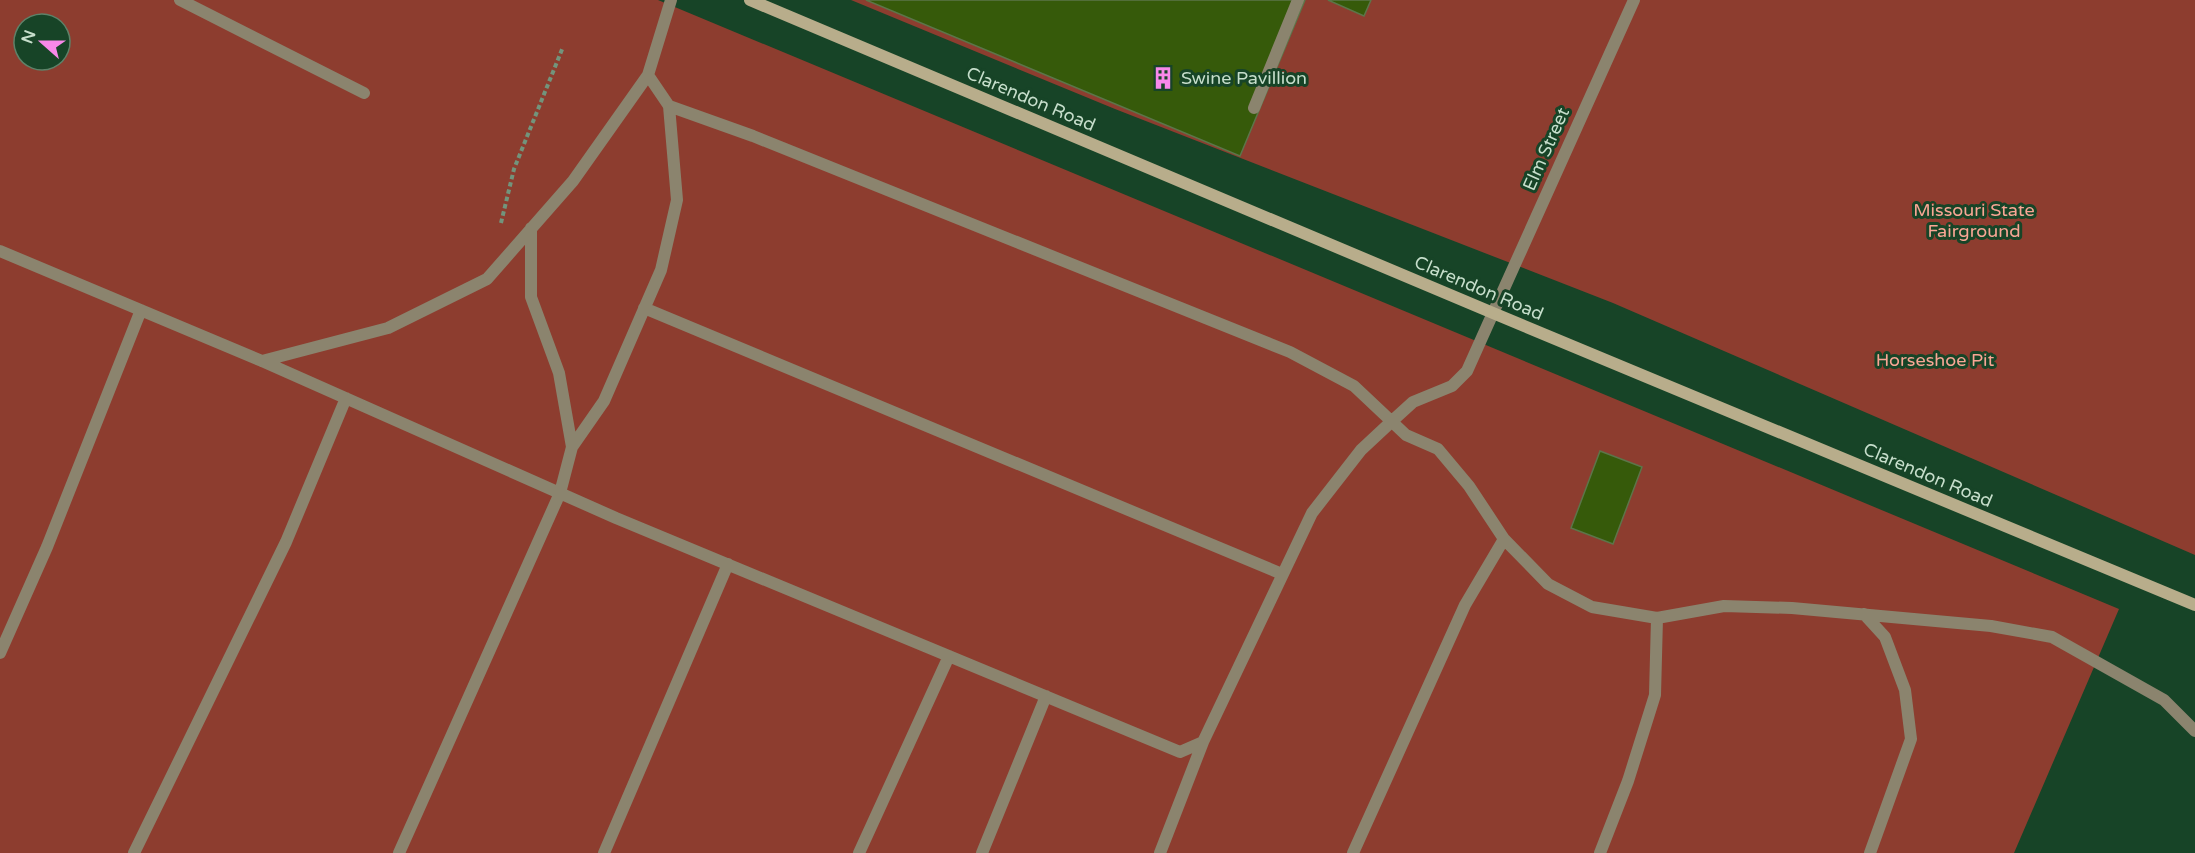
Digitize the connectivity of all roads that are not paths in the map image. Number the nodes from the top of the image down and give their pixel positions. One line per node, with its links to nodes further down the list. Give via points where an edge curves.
1 (180, 0): 7 (street)
2 (671, 0): 6 (street)
3 (750, 0): 14 (street, Clarendon Road)
4 (1298, 0): 9 (street)
5 (1634, 0): 14 (street, Elm Street)
6 (648, 75): 8 (street); 10 (street, via 573,181)
7 (364, 93)
8 (669, 106): 12 (street, via 677,200 661,270); 17 (street, via 796,153 1290,352 1354,386)
9 (1254, 108)
10 (531, 228): 15 (street, via 487,279 388,328); 18 (street, via 531,297 559,373)
11 (0, 251): 13 (street)
12 (644, 308): 18 (street, via 604,401); 22 (street)
13 (141, 310): 15 (street); 26 (street)
14 (1493, 313): 17 (street, Elm Street, via 1467,371 1452,386 1413,402); 23 (street, Clarendon Road)
15 (262, 361): 16 (street)
16 (346, 398): 19 (street); 31 (street, via 286,542)
17 (1391, 422): 20 (street, via 1406,435 1438,449 1469,486); 22 (street, Elm Street, via 1361,450 1312,513)
18 (572, 447): 19 (street)
19 (560, 493): 21 (street); 32 (street)
20 (1504, 539): 25 (street, via 1548,584 1592,607); 37 (street, via 1465,605)
21 (728, 564): 27 (street); 33 (street)
22 (1282, 574): 30 (street, Elm Street)
23 (2195, 605)
24 (1864, 614): 25 (street, via 1724,606); 29 (street, via 1991,626 2052,637 2164,700); 39 (street, via 1885,637 1905,690 1911,739)
25 (1657, 618): 38 (street, via 1655,695)
26 (0, 654)
27 (949, 656): 28 (street); 34 (street)
28 (1046, 696): 30 (street, via 1180,752); 35 (street)
29 (2195, 731)
30 (1203, 742): 36 (street, Elm Street)
31 (134, 853)
32 (399, 853)
33 (604, 853)
34 (859, 853)
35 (982, 853)
36 (1160, 853)
37 (1353, 853)
38 (1600, 853)
39 (1870, 853)

